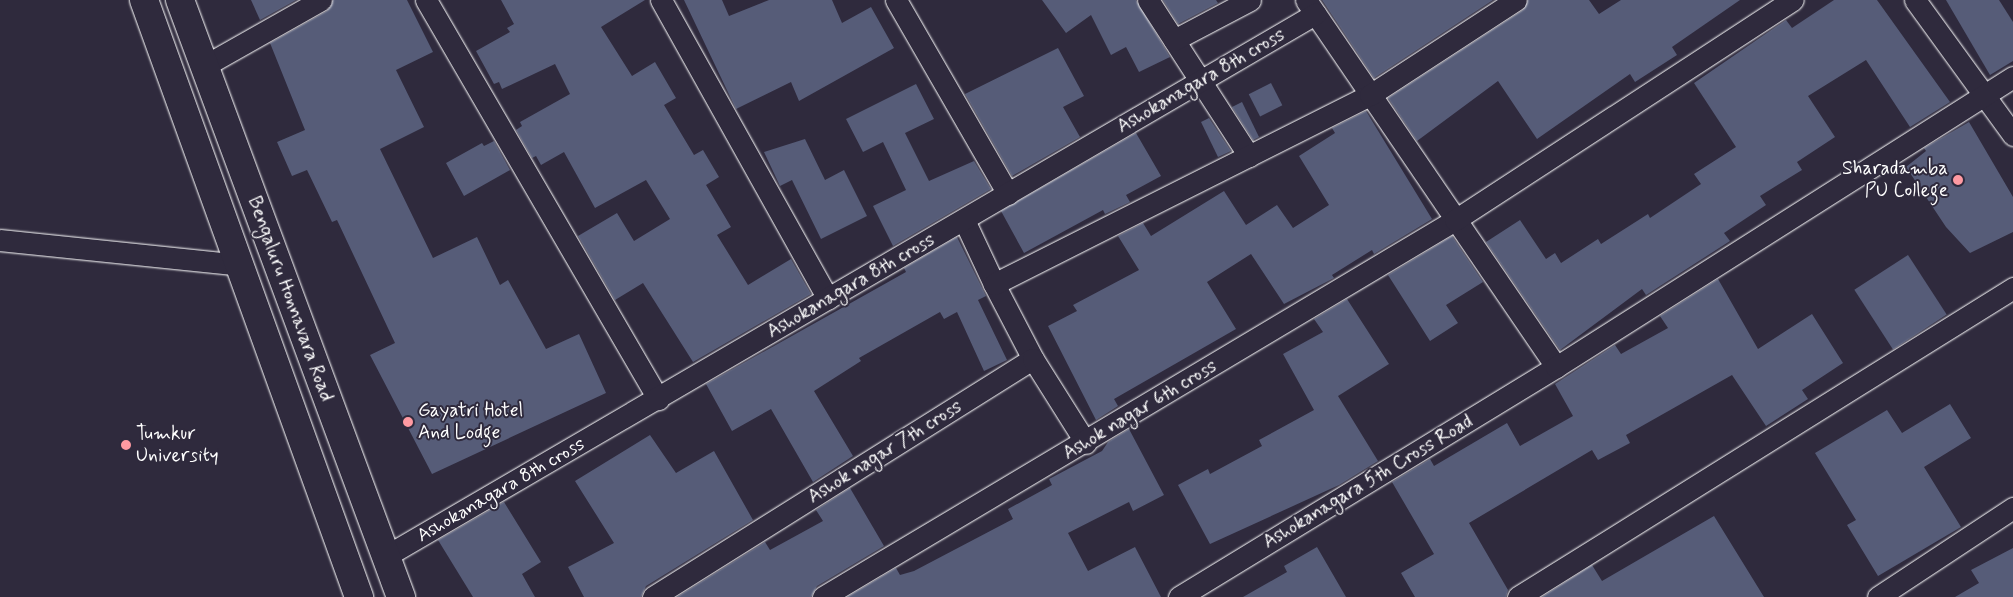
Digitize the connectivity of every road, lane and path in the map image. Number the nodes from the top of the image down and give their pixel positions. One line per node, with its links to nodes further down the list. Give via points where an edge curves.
1 (144, 0): 25 (main road, Bengaluru Honnavara Road)
2 (180, 0): 14 (main road, Bengaluru Honnavara Road)
3 (321, 0): 14 (street)
4 (426, 0): 31 (street)
5 (660, 0): 28 (street)
6 (896, 0): 21 (street)
7 (1148, 0): 13 (street)
8 (1250, 0): 13 (street)
9 (1516, 0): 17 (street)
10 (1793, 0): 23 (street, Ashok nagar 6th cross)
11 (1915, 0): 18 (street)
12 (1311, 7): 16 (street, Ashokanagara 8th cross); 17 (street)
13 (1174, 40): 16 (street)
14 (206, 65): 34 (main road, Bengaluru Honnavara Road)
15 (2013, 76): 18 (street, Ashokanagara 5th Cross Road)
16 (1200, 82): 20 (street); 21 (street, Ashokanagara 8th cross)
17 (1370, 95): 20 (street); 23 (street)
18 (1985, 96): 19 (street); 30 (street, Ashokanagara 5th Cross Road)
19 (2013, 135)
20 (1249, 156): 26 (street)
21 (1008, 194): 22 (street, Ashokanagara 8th cross)
22 (964, 220): 26 (street); 28 (street, Ashokanagara 8th cross)
23 (1456, 220): 30 (street); 32 (street, Ashok nagar 6th cross)
24 (0, 240): 25 (street)
25 (240, 265): 35 (main road, Bengaluru Honnavara Road)
26 (994, 284): 29 (street)
27 (2013, 288): 40 (street)
28 (828, 299): 31 (street, Ashokanagara 8th cross)
29 (1032, 359): 32 (street); 37 (street, Ashok nagar 7th cross)
30 (1556, 367): 39 (street, Ashokanagara 5th Cross Road)
31 (658, 399): 34 (street, Ashokanagara 8th cross)
32 (1086, 443): 38 (street, Ashok nagar 6th cross)
33 (2013, 508): 41 (street)
34 (386, 556): 36 (main road, Bengaluru Honnavara Road)
35 (358, 597)
36 (401, 597)
37 (653, 597)
38 (822, 597)
39 (1179, 597)
40 (1518, 597)
41 (1878, 597)

